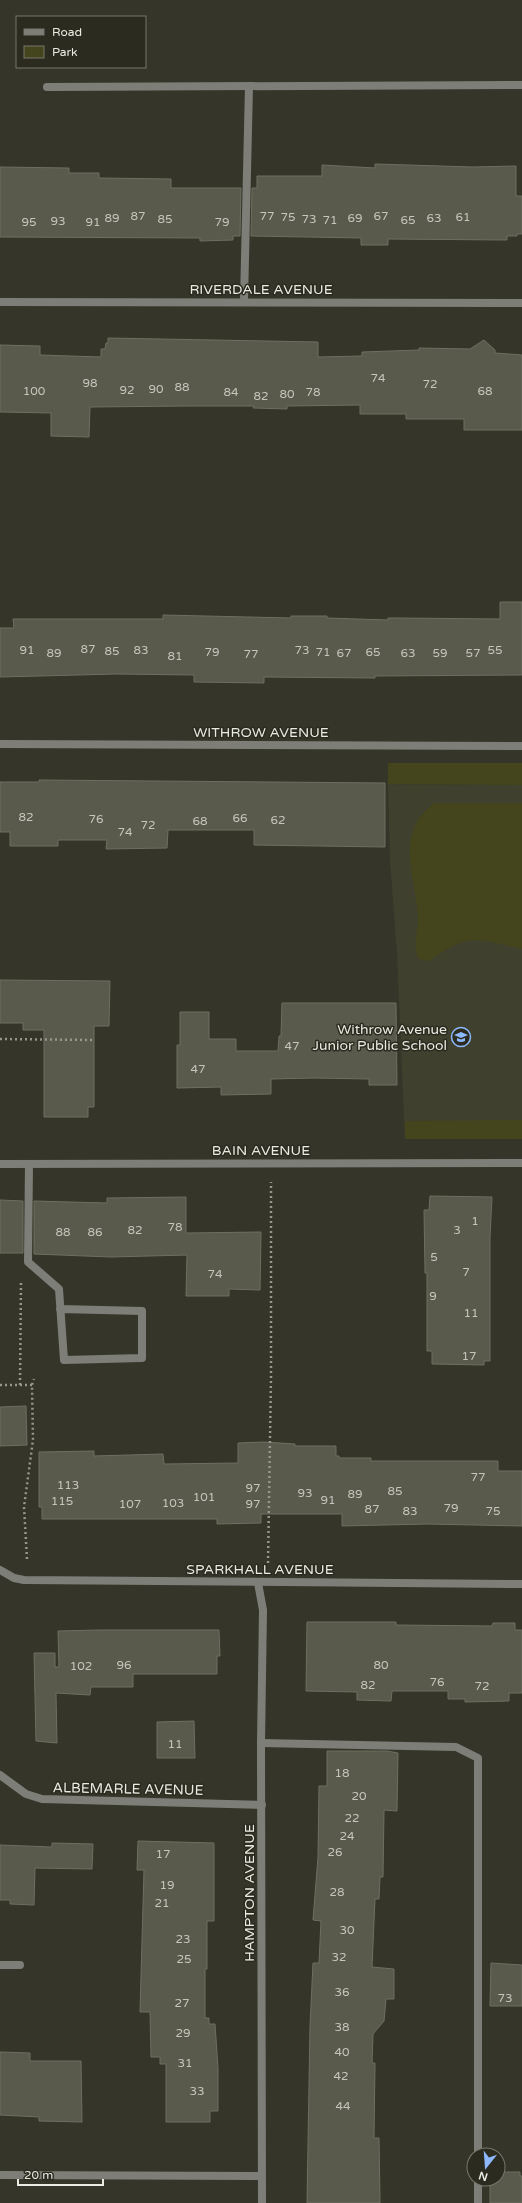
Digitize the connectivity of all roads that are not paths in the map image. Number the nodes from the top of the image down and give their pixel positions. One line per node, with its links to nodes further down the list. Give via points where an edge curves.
1 (249, 86): 2 (street); 3 (street); 5 (street)
2 (522, 86)
3 (48, 87)
4 (0, 302): 5 (street, RIVERDALE AVENUE)
5 (244, 302): 6 (street, RIVERDALE AVENUE)
6 (522, 303)
7 (0, 744): 8 (street, WITHROW AVENUE)
8 (522, 746)
9 (522, 1163): 11 (street, BAIN AVENUE)
10 (0, 1164): 11 (street, BAIN AVENUE)
11 (29, 1164): 12 (street, via 28,1262 59,1289)
12 (60, 1309): 12 (street, via 64,1360 142,1358 142,1311)
13 (0, 1570): 14 (street, SPARKHALL AVENUE, via 24,1580)
14 (258, 1582): 15 (street, SPARKHALL AVENUE); 16 (street, HAMPTON AVENUE, via 263,1610)
15 (522, 1584)
16 (261, 1743): 18 (street, HAMPTON AVENUE); 21 (street, via 456,1747 478,1758)
17 (0, 1775): 18 (street, ALBEMARLE AVENUE, via 30,1796 42,1799)
18 (262, 1805): 23 (street, HAMPTON AVENUE)
19 (0, 1965): 20 (street)
20 (20, 1965)
21 (478, 2147)
22 (0, 2175): 23 (street)
23 (262, 2176): 25 (street, HAMPTON AVENUE)
24 (478, 2187): 26 (street)
25 (262, 2203)
26 (478, 2203)

